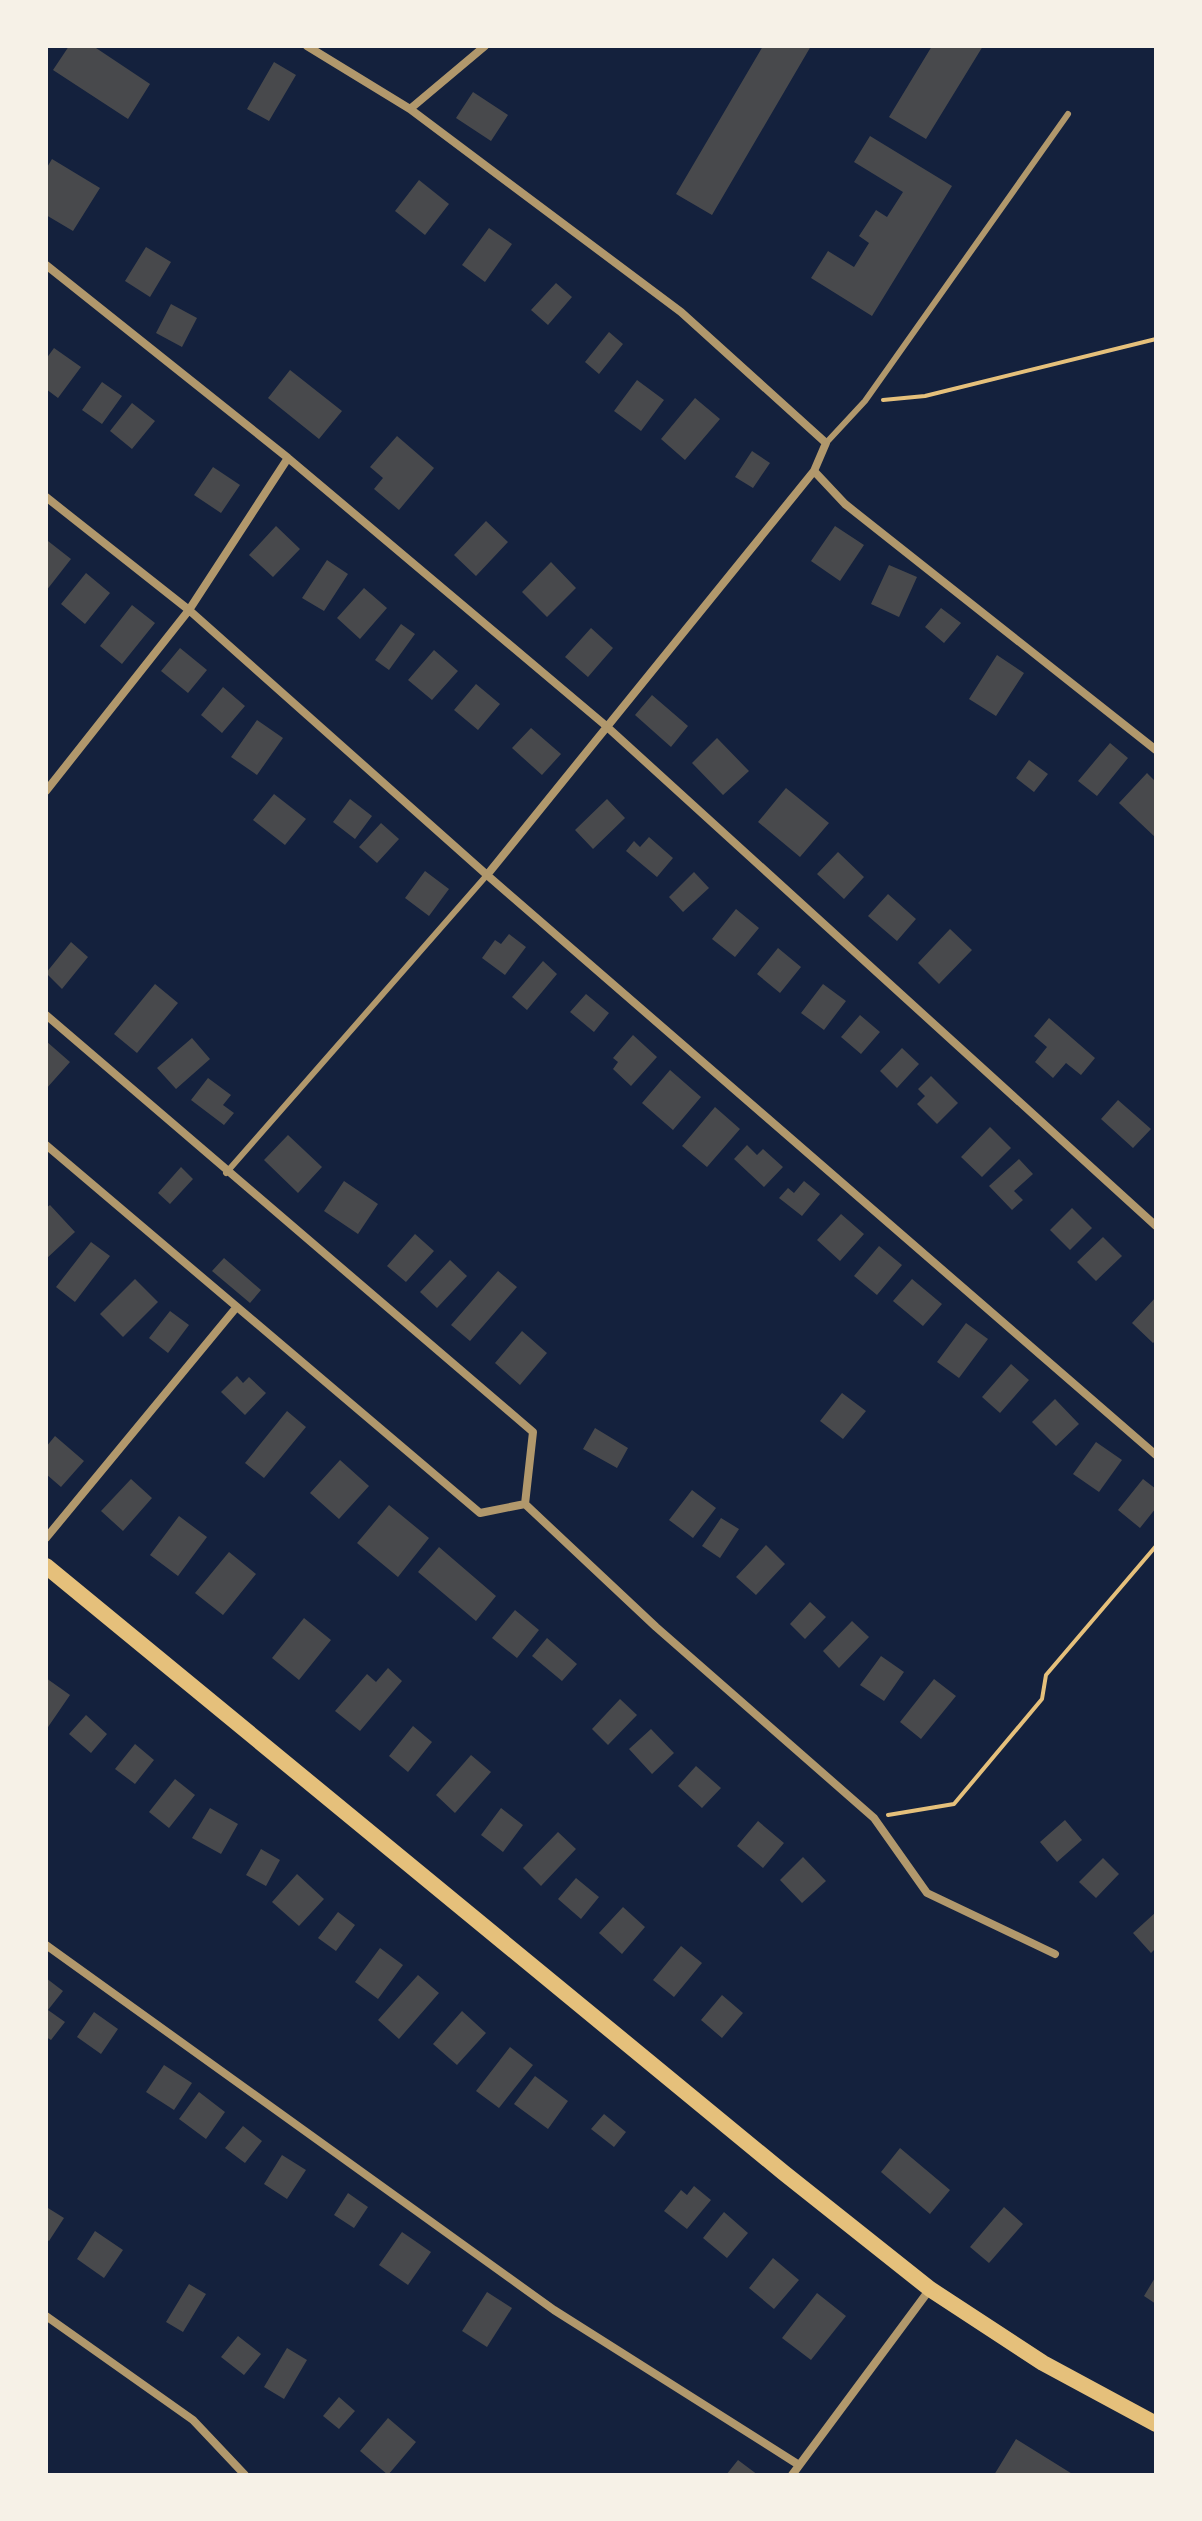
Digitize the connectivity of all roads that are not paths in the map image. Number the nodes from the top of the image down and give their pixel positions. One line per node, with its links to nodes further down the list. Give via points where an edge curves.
1 (307, 46): 3 (street)
2 (485, 46): 3 (street)
3 (410, 109): 6 (street, via 681,312)
4 (1068, 114): 6 (lane, via 865,401)
5 (46, 265): 7 (street)
6 (826, 443): 8 (street)
7 (288, 458): 10 (street); 11 (street)
8 (814, 471): 11 (street); 12 (street, via 845,504)
9 (46, 497): 10 (street)
10 (189, 610): 13 (street); 14 (street)
11 (605, 725): 14 (street); 18 (street)
12 (1156, 750)
13 (46, 791)
14 (487, 875): 17 (lane); 20 (street)
15 (46, 1015): 17 (street)
16 (46, 1145): 19 (street)
17 (226, 1173): 21 (street, via 533,1432)
18 (1156, 1226)
19 (235, 1309): 21 (street, via 480,1513); 22 (street)
20 (1156, 1455)
21 (525, 1504): 25 (street, via 874,1818 927,1893)
22 (46, 1538)
23 (46, 1566): 26 (main road)
24 (46, 1945): 29 (street, via 554,2310)
25 (1055, 1954)
26 (930, 2289): 28 (main road, via 1043,2363); 29 (street)
27 (46, 2316): 30 (street, via 193,2420)
28 (1156, 2424)
29 (799, 2465): 31 (street)
30 (245, 2475)
31 (792, 2475)

